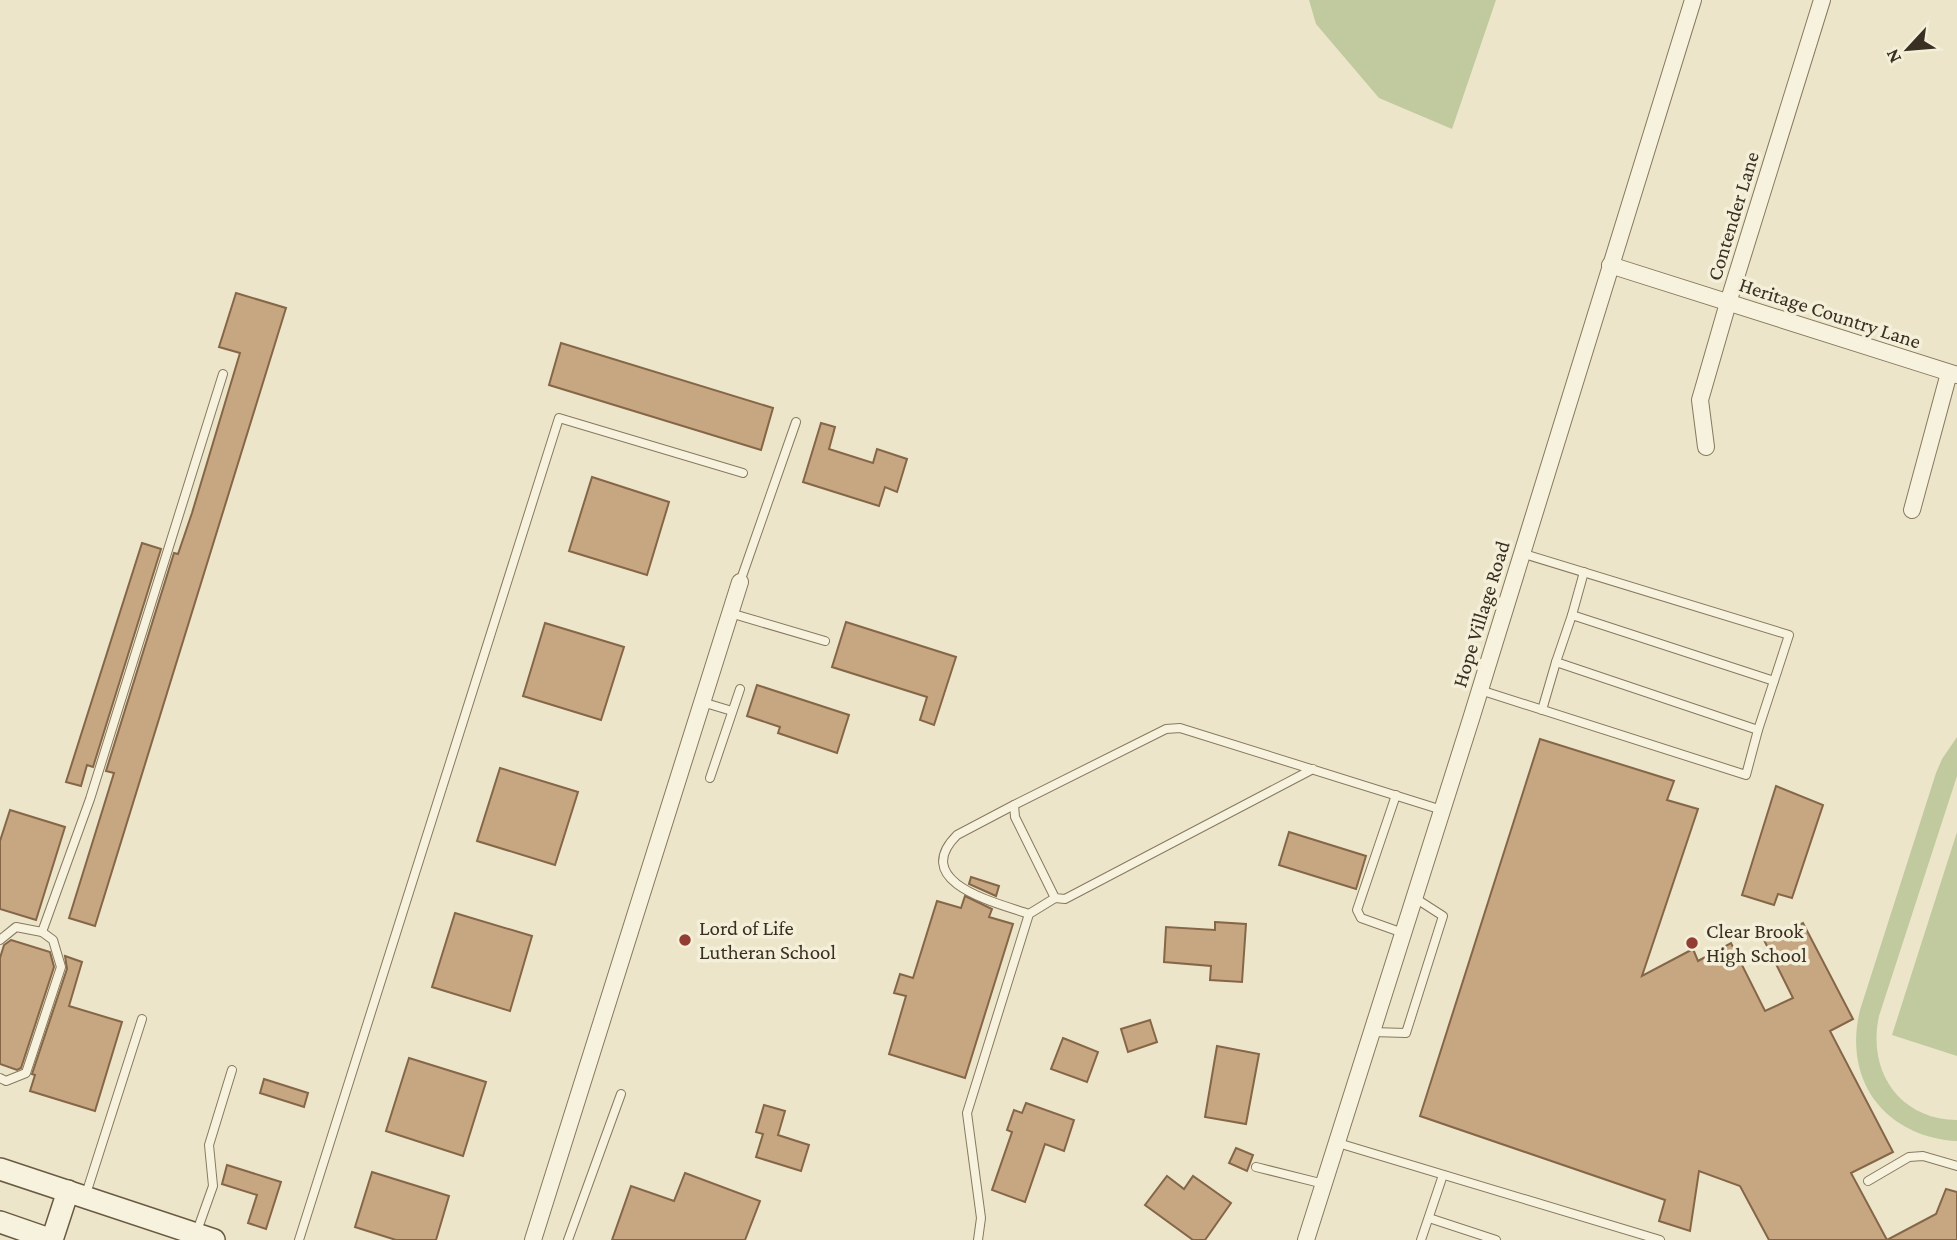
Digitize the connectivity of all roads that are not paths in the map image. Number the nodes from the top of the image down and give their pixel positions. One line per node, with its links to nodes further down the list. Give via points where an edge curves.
1 (1693, 0): 3 (street, Hope Village Road)
2 (1822, 0): 4 (street, Contender Lane)
3 (1610, 265): 4 (street, Heritage Country Lane); 11 (street, Hope Village Road)
4 (1728, 303): 6 (street, Heritage Country Lane); 8 (street, Contender Lane, via 1700,400)
5 (223, 374): 33 (lane, via 90,799)
6 (1953, 374): 10 (street)
7 (796, 422): 13 (lane)
8 (1706, 447)
9 (743, 472): 54 (lane, via 559,418)
10 (1912, 510)
11 (1521, 553): 12 (lane); 20 (street, Hope Village Road)
12 (1584, 572): 15 (lane); 18 (lane, via 1788,635)
13 (740, 582): 14 (street)
14 (730, 613): 16 (lane); 21 (street)
15 (1572, 615): 17 (lane); 18 (lane)
16 (825, 641)
17 (1556, 662): 22 (lane); 24 (lane)
18 (1774, 681): 24 (lane)
19 (740, 689): 23 (lane)
20 (1480, 690): 22 (lane); 29 (street, Hope Village Road)
21 (702, 702): 23 (lane); 55 (street)
22 (1542, 710): 24 (lane, via 1746,775)
23 (732, 711): 26 (lane)
24 (1758, 730)
25 (1313, 769): 27 (lane); 28 (lane, via 1180,728 1166,729); 30 (lane, via 1065,899)
26 (710, 778)
27 (1396, 795): 29 (lane); 34 (lane, via 1357,910 1361,918)
28 (1014, 805): 30 (lane, via 1015,817); 32 (lane, via 957,835 950,842 944,864 954,884 965,891)
29 (1443, 810): 31 (street, Hope Village Road)
30 (1055, 898): 32 (lane)
31 (1415, 898): 34 (street, Hope Village Road); 37 (lane, via 1443,916 1406,1033)
32 (1029, 914): 57 (lane, via 967,1113 981,1218)
33 (42, 932): 35 (lane, via 16,927); 39 (lane, via 53,940 61,967 26,1073)
34 (1404, 933): 37 (street, Hope Village Road)
35 (0, 940)
36 (142, 1018): 48 (lane)
37 (1372, 1032): 41 (street, Hope Village Road)
38 (232, 1070): 52 (lane, via 209,1144 214,1178)
39 (0, 1078)
40 (621, 1094): 56 (lane)
41 (1338, 1143): 45 (lane); 47 (street, Hope Village Road)
42 (1957, 1166): 46 (lane, via 1923,1156 1909,1157)
43 (1256, 1167): 47 (lane)
44 (0, 1169): 48 (main road)
45 (1443, 1175): 49 (lane); 51 (lane)
46 (1868, 1181)
47 (1324, 1184): 58 (street, Hope Village Road)
48 (77, 1194): 52 (main road); 53 (main road)
49 (1429, 1218): 59 (lane); 60 (lane)
50 (0, 1222): 53 (main road)
51 (1629, 1230): 61 (lane); 62 (lane)
52 (205, 1237)
53 (52, 1240)
54 (299, 1240)
55 (533, 1240)
56 (568, 1240)
57 (978, 1240)
58 (1306, 1240)
59 (1422, 1240)
60 (1496, 1240)
61 (1625, 1240)
62 (1660, 1240)

